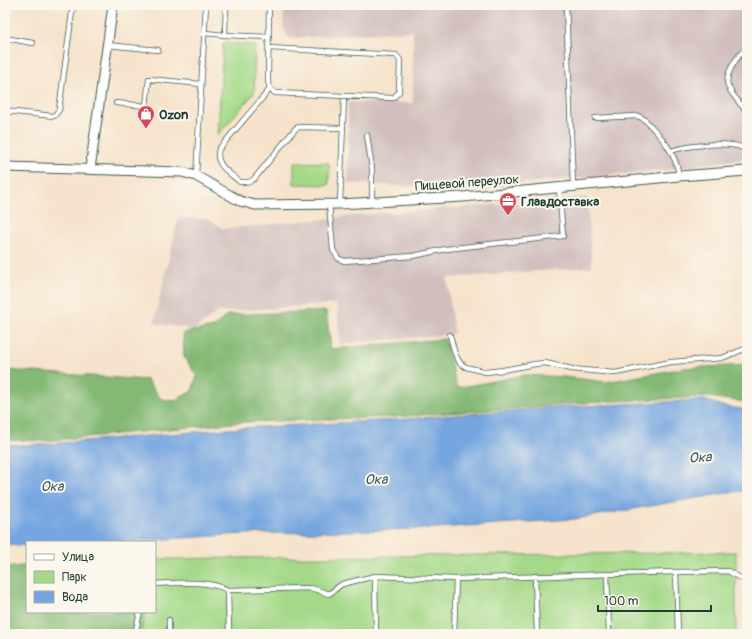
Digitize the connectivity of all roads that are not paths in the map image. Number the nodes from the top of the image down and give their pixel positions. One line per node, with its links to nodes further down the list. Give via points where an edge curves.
1 (73, 5): 20 (lane, via 59,110 54,116)
2 (113, 5): 12 (street)
3 (206, 5): 7 (lane)
4 (226, 5): 8 (lane)
5 (269, 5): 9 (lane)
6 (566, 5): 32 (lane)
7 (205, 33): 8 (lane); 16 (lane)
8 (225, 35): 9 (lane)
9 (269, 37): 13 (lane)
10 (5, 38): 11 (lane)
11 (33, 42)
12 (106, 45): 15 (lane); 28 (street)
13 (269, 48): 17 (lane); 18 (lane, via 396,55 400,60 399,92 393,98)
14 (747, 48): 21 (lane, via 733,64 727,80 734,96)
15 (158, 50)
16 (201, 84): 19 (lane, via 149,79 146,106); 30 (lane)
17 (270, 89): 18 (lane, via 275,93); 23 (lane, via 219,148 217,155 220,164 240,182 254,179 296,128)
18 (344, 97): 23 (lane)
19 (116, 103)
20 (5, 111)
21 (747, 112)
22 (595, 118): 26 (lane, via 638,116 644,119)
23 (343, 128): 36 (lane)
24 (367, 135): 34 (lane, via 372,169)
25 (747, 149): 26 (lane, via 718,145)
26 (671, 151): 31 (lane)
27 (5, 167): 28 (street, Пищевой переулок)
28 (90, 169): 30 (street, Пищевой переулок, via 182,172)
29 (747, 171): 31 (street, Пищевой переулок)
30 (196, 176): 35 (street, Пищевой переулок, via 248,204)
31 (679, 176): 32 (street, Пищевой переулок)
32 (573, 186): 33 (street, Пищевой переулок)
33 (559, 188): 34 (street, Пищевой переулок); 35 (lane, via 563,236 446,248 405,257 344,261 338,258 332,250)
34 (372, 202): 36 (street, Пищевой переулок)
35 (329, 204): 36 (street, Пищевой переулок)
36 (340, 204)
37 (450, 335): 38 (lane, via 460,363 486,372 546,363 572,369 615,373 671,362 722,358)
38 (747, 348)
39 (676, 572): 40 (lane); 44 (lane, via 728,571); 56 (lane)
40 (607, 574): 42 (lane); 55 (lane)
41 (375, 576): 43 (lane); 46 (lane, via 342,584 329,594 311,588); 52 (lane)
42 (535, 576): 43 (lane); 54 (lane)
43 (456, 579): 53 (lane)
44 (747, 580)
45 (156, 584): 46 (lane, via 208,584)
46 (228, 590): 51 (lane)
47 (140, 613): 49 (lane)
48 (169, 620): 50 (lane)
49 (135, 634)
50 (169, 634)
51 (229, 634)
52 (376, 634)
53 (454, 634)
54 (536, 634)
55 (609, 634)
56 (678, 634)

